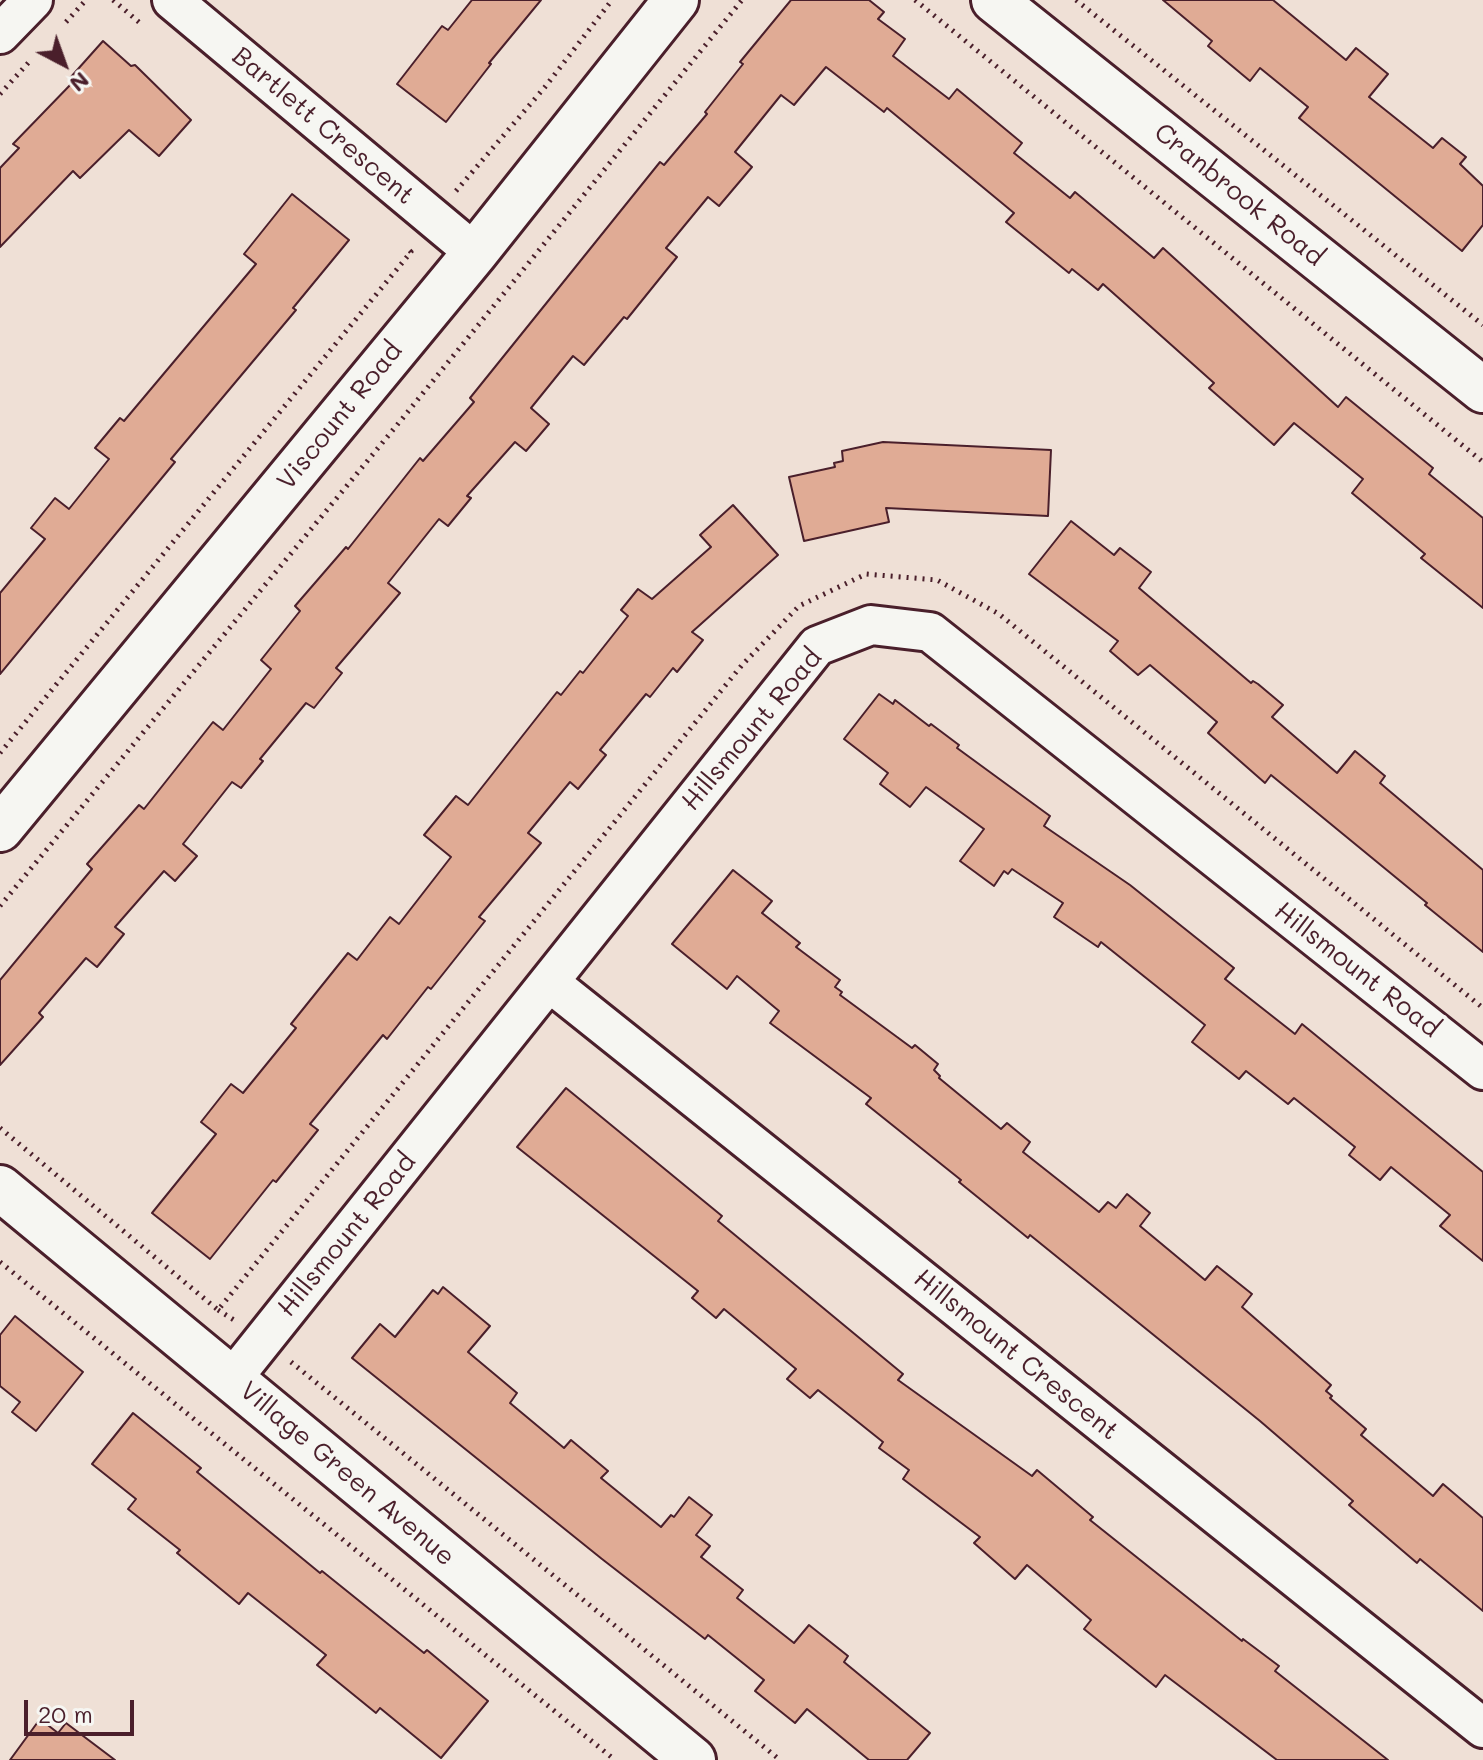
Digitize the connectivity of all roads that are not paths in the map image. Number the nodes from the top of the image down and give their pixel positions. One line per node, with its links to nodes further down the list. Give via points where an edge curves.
1 (33, 0): 5 (street)
2 (172, 0): 6 (street, Bartlett Crescent)
3 (676, 0): 6 (street, Viscount Road)
4 (994, 0): 7 (street, Cranbrook Road)
5 (0, 34)
6 (475, 253): 8 (street, Viscount Road)
7 (1483, 390)
8 (0, 829)
9 (549, 982): 10 (street, Hillsmount Road, via 817,646 871,625 930,632); 12 (street, Hillsmount Road); 13 (street, Hillsmount Crescent)
10 (1483, 1070)
11 (0, 1188): 12 (street, Village Green Avenue)
12 (232, 1379): 14 (street, Village Green Avenue)
13 (1483, 1728)
14 (693, 1760)

